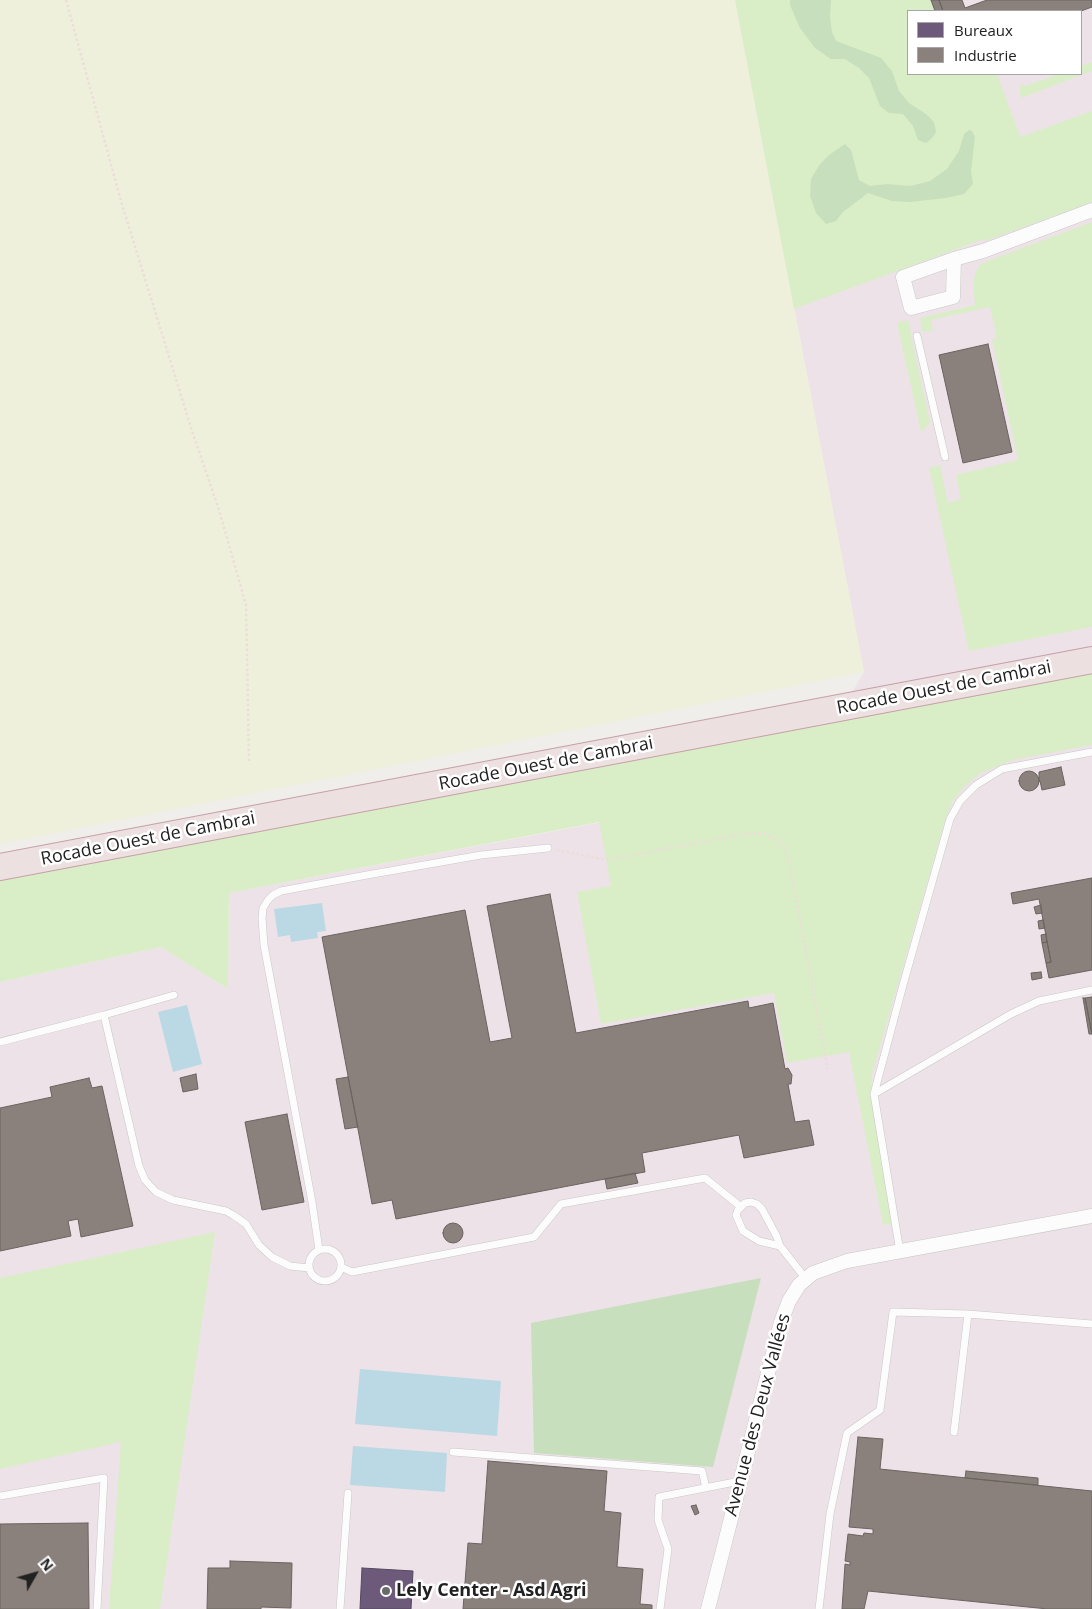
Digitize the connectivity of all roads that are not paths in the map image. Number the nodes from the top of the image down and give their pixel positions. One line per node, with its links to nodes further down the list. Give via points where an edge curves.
1 (1092, 210): 2 (street)
2 (954, 260)
3 (917, 336): 4 (lane)
4 (945, 457)
5 (1092, 660): 8 (highway, Rocade Ouest de Cambrai)
6 (1092, 752): 13 (lane, via 1002,769 976,785 960,801 950,818)
7 (548, 848): 17 (lane, via 481,855 281,891 273,895 263,908 264,945)
8 (0, 867)
9 (1092, 990): 13 (lane, via 1039,1001 1011,1014)
10 (174, 995): 11 (lane)
11 (104, 1015): 12 (lane); 20 (lane, via 145,1180 156,1192 173,1200 226,1211 246,1224 272,1257 290,1266)
12 (0, 1042)
13 (874, 1094): 18 (lane)
14 (741, 1207): 16 (lane, via 751,1202 762,1209); 16 (lane, via 736,1215 743,1231 759,1241); 19 (lane, via 705,1178 561,1204 534,1237 352,1272)
15 (1092, 1216): 18 (street, Avenue des Deux Vallées)
16 (780, 1246): 21 (lane)
17 (319, 1250): 19 (lane, via 333,1250 340,1258); 20 (lane, via 310,1257)
18 (900, 1252): 21 (street, Avenue des Deux Vallées, via 839,1263)
19 (341, 1267): 20 (lane, via 333,1279 323,1281)
20 (309, 1268)
21 (806, 1279): 26 (street, Avenue des Deux Vallées, via 794,1292 784,1314)
22 (968, 1314): 23 (lane); 24 (lane); 34 (lane, via 893,1312 880,1410 847,1433 830,1514)
23 (1092, 1324)
24 (954, 1432)
25 (453, 1452): 27 (lane, via 702,1471)
26 (741, 1481): 27 (lane); 33 (street, Avenue des Deux Vallées)
27 (706, 1488): 32 (lane, via 659,1497 658,1520 668,1549)
28 (348, 1493): 31 (lane)
29 (0, 1496): 30 (lane, via 104,1478)
30 (97, 1609)
31 (340, 1609)
32 (660, 1609)
33 (708, 1609)
34 (819, 1609)

